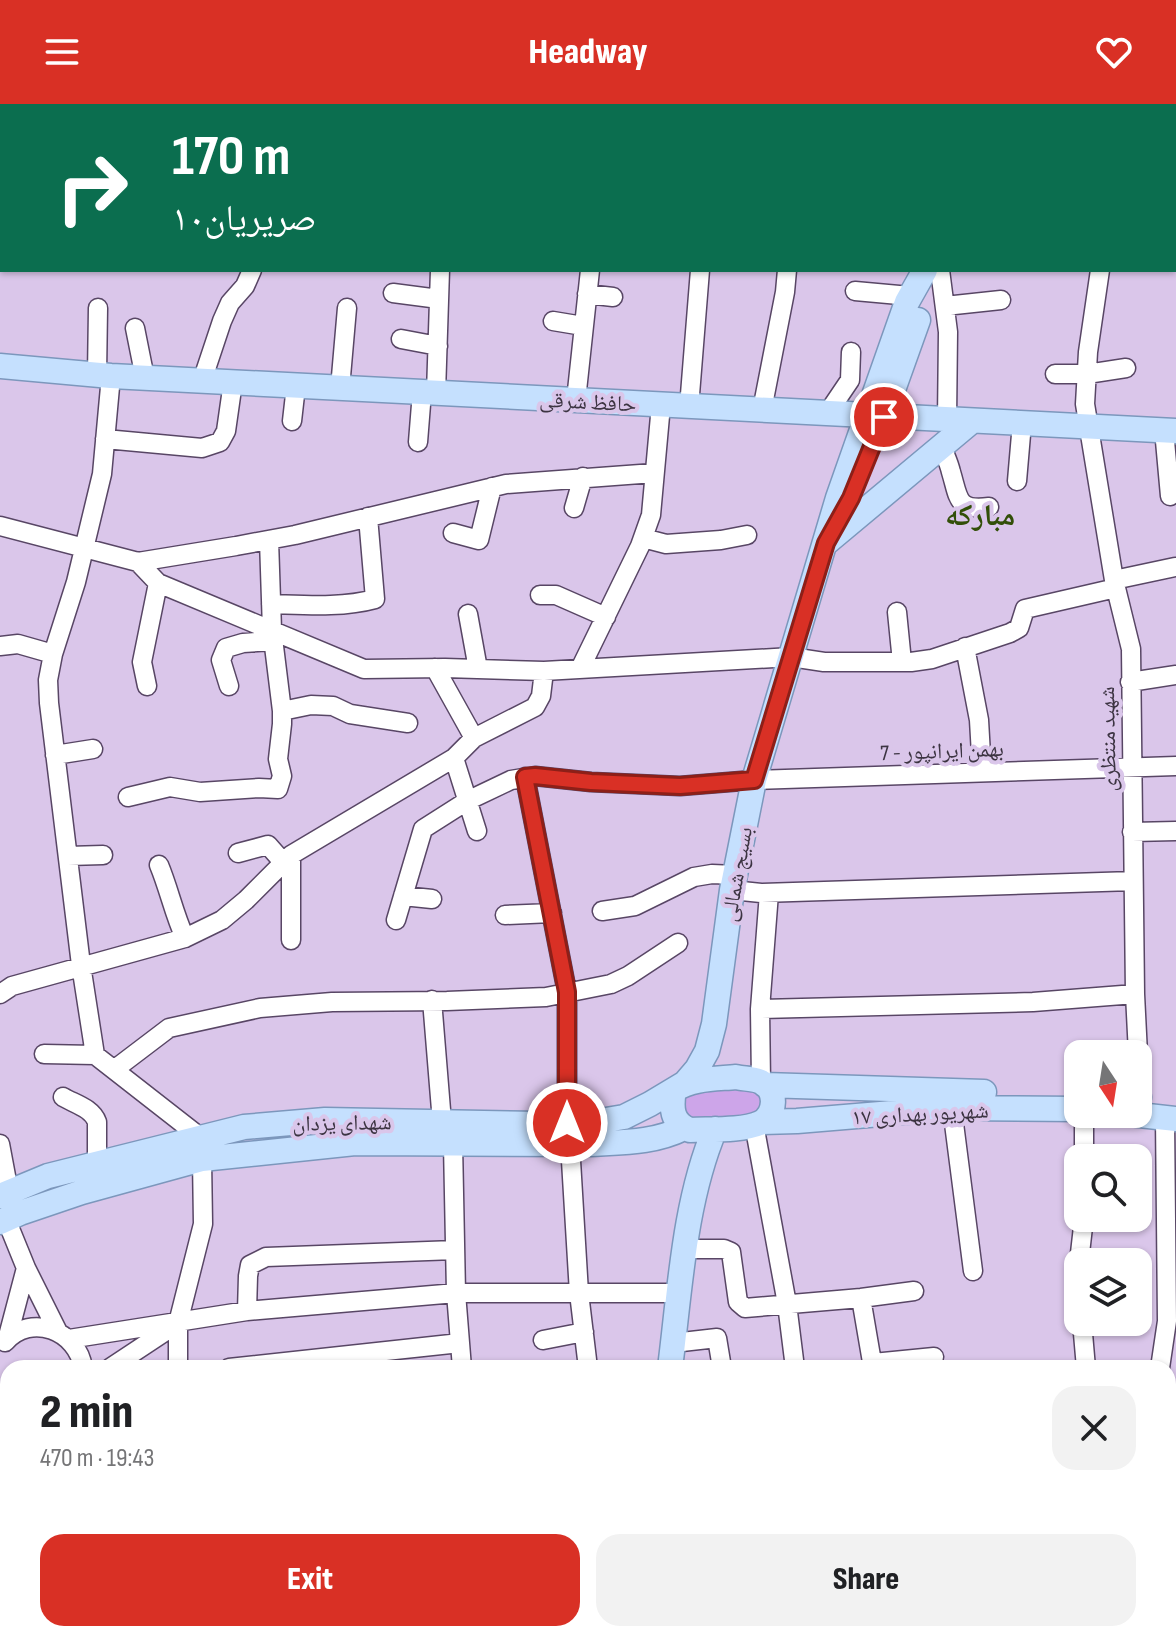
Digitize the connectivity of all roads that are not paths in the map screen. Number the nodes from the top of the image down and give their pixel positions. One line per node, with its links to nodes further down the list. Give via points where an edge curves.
1 (251, 272): 33 (street, via 230,303)
2 (440, 272): 15 (street)
3 (590, 272): 12 (street)
4 (700, 272): 41 (street)
5 (787, 272): 42 (street)
6 (924, 272): 13 (main road)
7 (931, 272): 44 (main road, via 924,303)
8 (940, 272): 17 (street)
9 (1100, 272): 29 (street, شهید منتظری)
10 (855, 291): 13 (street)
11 (393, 293): 15 (street)
12 (587, 294): 14 (street); 21 (street)
13 (910, 296): 35 (main road)
14 (613, 297)
15 (439, 299): 24 (street)
16 (1001, 300): 17 (street)
17 (945, 306): 45 (street)
18 (98, 308): 30 (street)
19 (347, 308): 37 (street)
20 (553, 321): 21 (street)
21 (583, 326): 39 (street)
22 (135, 328): 31 (street)
23 (401, 339): 24 (street)
24 (438, 346): 38 (street)
25 (851, 352): 32 (street)
26 (0, 366): 30 (main road, حافظ شرقی)
27 (1126, 368): 29 (street)
28 (1055, 374): 29 (street)
29 (1087, 374): 49 (street, شهید منتظری)
30 (104, 376): 31 (main road, حافظ شرقی); 51 (street)
31 (145, 378): 33 (main road, حافظ شرقی)
32 (850, 380): 35 (street); 43 (street)
33 (202, 381): 34 (main road, حافظ شرقی)
34 (233, 382): 36 (main road, حافظ شرقی); 51 (street, via 220,442 202,448)
35 (878, 382): 44 (main road)
36 (296, 386): 37 (main road, حافظ شرقی); 46 (street)
37 (340, 388): 38 (main road, حافظ شرقی)
38 (429, 393): 39 (main road, حافظ شرقی); 52 (street)
39 (576, 400): 40 (main road, حافظ شرقی)
40 (661, 405): 41 (main road, حافظ شرقی); 54 (street)
41 (689, 407): 42 (main road, حافظ شرقی)
42 (762, 410): 43 (main road, حافظ شرقی)
43 (827, 414): 44 (main road, حافظ شرقی)
44 (875, 416): 45 (main road, حافظ شرقی); 67 (main road, بسیج شمالی, via 851,498)
45 (947, 420): 47 (main road, حافظ شرقی)
46 (292, 421)
47 (972, 421): 48 (main road, حافظ شرقی); 53 (main road)
48 (1022, 423): 49 (main road, حافظ شرقی); 56 (street)
49 (1088, 427): 50 (main road, حافظ شرقی); 72 (street, شهید منتظری)
50 (1170, 430): 58 (street)
51 (105, 439): 68 (street)
52 (418, 442)
53 (942, 447): 59 (street, via 958,498 965,506); 67 (main road)
54 (654, 473): 55 (street); 65 (street, via 651,515)
55 (583, 477): 57 (street); 60 (street)
56 (1017, 481)
57 (492, 487): 61 (street); 63 (street, via 479,540)
58 (1170, 496)
59 (989, 507)
60 (574, 508)
61 (368, 517): 66 (street); 74 (street, via 375,599)
62 (0, 526): 68 (street)
63 (453, 533)
64 (747, 535): 65 (street, via 666,544)
65 (643, 538): 77 (street)
66 (269, 540): 69 (street); 74 (street)
67 (826, 543): 82 (main road, بسیج شمالی)
68 (85, 547): 69 (street); 81 (street)
69 (138, 562): 71 (street)
70 (1175, 567): 72 (street)
71 (158, 583): 78 (street); 90 (street, via 142,662)
72 (1115, 584): 80 (street, via 1025,609 1019,628); 89 (street, شهید منتظری, via 1131,649)
73 (540, 595): 77 (street, via 556,595)
74 (271, 604): 78 (street)
75 (897, 612): 83 (street)
76 (468, 614): 85 (street)
77 (606, 617): 86 (street)
78 (272, 636): 84 (street, via 364,669); 91 (street, via 226,648 221,660); 92 (street)
79 (0, 646): 81 (street, via 18,644)
80 (965, 647): 83 (street, via 932,659); 100 (street, via 979,720)
81 (53, 654): 96 (street, via 48,680)
82 (791, 657): 83 (street); 86 (street); 102 (main road, بسیج شمالی)
83 (902, 662)
84 (435, 668): 85 (street); 94 (street)
85 (478, 669): 87 (street)
86 (580, 669): 87 (street)
87 (544, 671): 94 (street, via 535,707)
88 (1176, 675): 89 (street)
89 (1130, 682): 99 (street, شهید منتظری)
90 (147, 686)
91 (229, 686)
92 (282, 711): 93 (street, via 333,706 350,714); 103 (street, via 278,789 200,792 170,787)
93 (408, 723)
94 (474, 738): 97 (street)
95 (93, 749): 96 (street)
96 (55, 755): 110 (street)
97 (454, 758): 104 (street); 111 (street)
98 (1176, 766): 99 (street, بهمن ایرانپور - 7)
99 (1131, 768): 100 (street, بهمن ایرانپور - 7); 107 (street, شهید منتظری)
100 (982, 772): 102 (street, بهمن ایرانپور - 7)
101 (525, 777): 102 (street, بهمن ایرانپور - 7, via 680,786); 104 (street); 119 (street)
102 (754, 780): 114 (main road, بسیج شمالی)
103 (128, 797)
104 (467, 801): 105 (street); 116 (street, via 423,829)
105 (477, 831)
106 (1176, 831): 107 (street)
107 (1132, 832): 113 (street, شهید منتظری)
108 (238, 853): 111 (street, via 268,845)
109 (103, 855): 110 (street)
110 (68, 856): 125 (street)
111 (287, 859): 122 (street, via 222,920); 123 (street)
112 (159, 865): 122 (street)
113 (1133, 881): 115 (street); 128 (street, شهید منتظری)
114 (733, 882): 115 (street); 118 (street, via 712,874 694,877 635,906); 131 (main road, بسیج شمالی)
115 (769, 893): 130 (street)
116 (403, 896): 117 (street); 121 (street)
117 (432, 899)
118 (602, 911)
119 (552, 913): 120 (street); 126 (street)
120 (505, 915)
121 (396, 920)
122 (185, 938): 125 (street)
123 (291, 940)
124 (678, 943): 126 (street, via 611,984)
125 (81, 965): 127 (street); 134 (street)
126 (567, 992): 129 (street); 152 (street)
127 (0, 994)
128 (1135, 994): 130 (street); 132 (street, شهید منتظری)
129 (432, 1000): 135 (street, via 260,1008 169,1028); 151 (street)
130 (760, 1009): 138 (street)
131 (714, 1024): 136 (main road, بسیج شمالی, via 716,1047); 137 (main road, بسیج شمالی, via 707,1051)
132 (1137, 1040)
133 (44, 1054): 134 (street)
134 (95, 1055): 135 (street)
135 (115, 1069): 154 (street)
136 (736, 1077): 137 (main road); 138 (main road)
137 (685, 1083): 148 (main road, via 674,1090 671,1104 673,1115); 152 (main road, شهدای یزدان, via 624,1117)
138 (763, 1083): 139 (main road); 147 (main road, via 774,1100 770,1113)
139 (800, 1085): 140 (main road); 146 (main road, via 785,1103)
140 (1064, 1095)
141 (63, 1097): 156 (street, via 95,1116)
142 (952, 1108): 143 (main road, ۱۷ شهریور بهداری); 146 (main road, ۱۷ شهریور بهداری); 162 (street)
143 (1064, 1109)
144 (1170, 1119): 191 (street, via 1167,1321)
145 (325, 1120): 150 (main road, شهدای یزدان); 153 (main road, via 333,1132); 154 (main road, شهدای یزدان, via 244,1127)
146 (797, 1121): 147 (main road, ۱۷ شهریور بهداری)
147 (758, 1123): 149 (main road, ۱۷ شهریور بهداری); 168 (street)
148 (687, 1129): 149 (main road, شهدای یزدان); 152 (main road, شهدای یزدان, via 646,1140); 157 (main road)
149 (715, 1129): 157 (main road)
150 (374, 1132): 151 (main road, شهدای یزدان); 153 (main road, شهدای یزدان)
151 (448, 1133): 152 (main road, شهدای یزدان); 160 (street)
152 (568, 1134): 165 (street)
153 (327, 1145): 154 (main road, شهدای یزدان)
154 (201, 1148): 156 (main road, شهدای یزدان); 158 (main road, شهدای یزدان, via 82,1192); 170 (street, via 203,1224)
155 (1, 1156): 158 (street)
156 (97, 1163): 158 (main road, شهدای یزدان, via 48,1176)
157 (692, 1204): 159 (main road)
158 (4, 1207): 161 (street)
159 (686, 1249): 166 (main road); 168 (street, via 731,1252 738,1302 745,1308)
160 (455, 1250): 164 (street); 169 (street, via 266,1257 250,1265)
161 (26, 1268): 172 (street); 177 (street)
162 (973, 1271)
163 (914, 1291): 167 (street)
164 (456, 1293): 165 (street); 169 (street); 175 (street)
165 (579, 1293): 166 (street); 171 (street)
166 (680, 1293): 176 (main road)
167 (861, 1298): 168 (street); 188 (street)
168 (787, 1304): 187 (street)
169 (247, 1311): 170 (street)
170 (178, 1323): 172 (street); 180 (street); 181 (street)
171 (584, 1332): 174 (street); 184 (street)
172 (63, 1335): 177 (street, via 38,1327 23,1329); 179 (street)
173 (1083, 1336): 190 (street)
174 (543, 1340)
175 (460, 1343): 182 (street); 183 (street)
176 (673, 1343): 185 (main road); 186 (street, via 717,1338)
177 (3, 1344)
178 (934, 1357): 189 (street)
179 (82, 1360)
180 (122, 1360)
181 (178, 1360)
182 (303, 1360)
183 (461, 1360)
184 (587, 1360)
185 (671, 1360)
186 (721, 1360)
187 (794, 1360)
188 (872, 1360)
189 (914, 1360)
190 (1085, 1360)
191 (1161, 1360)

